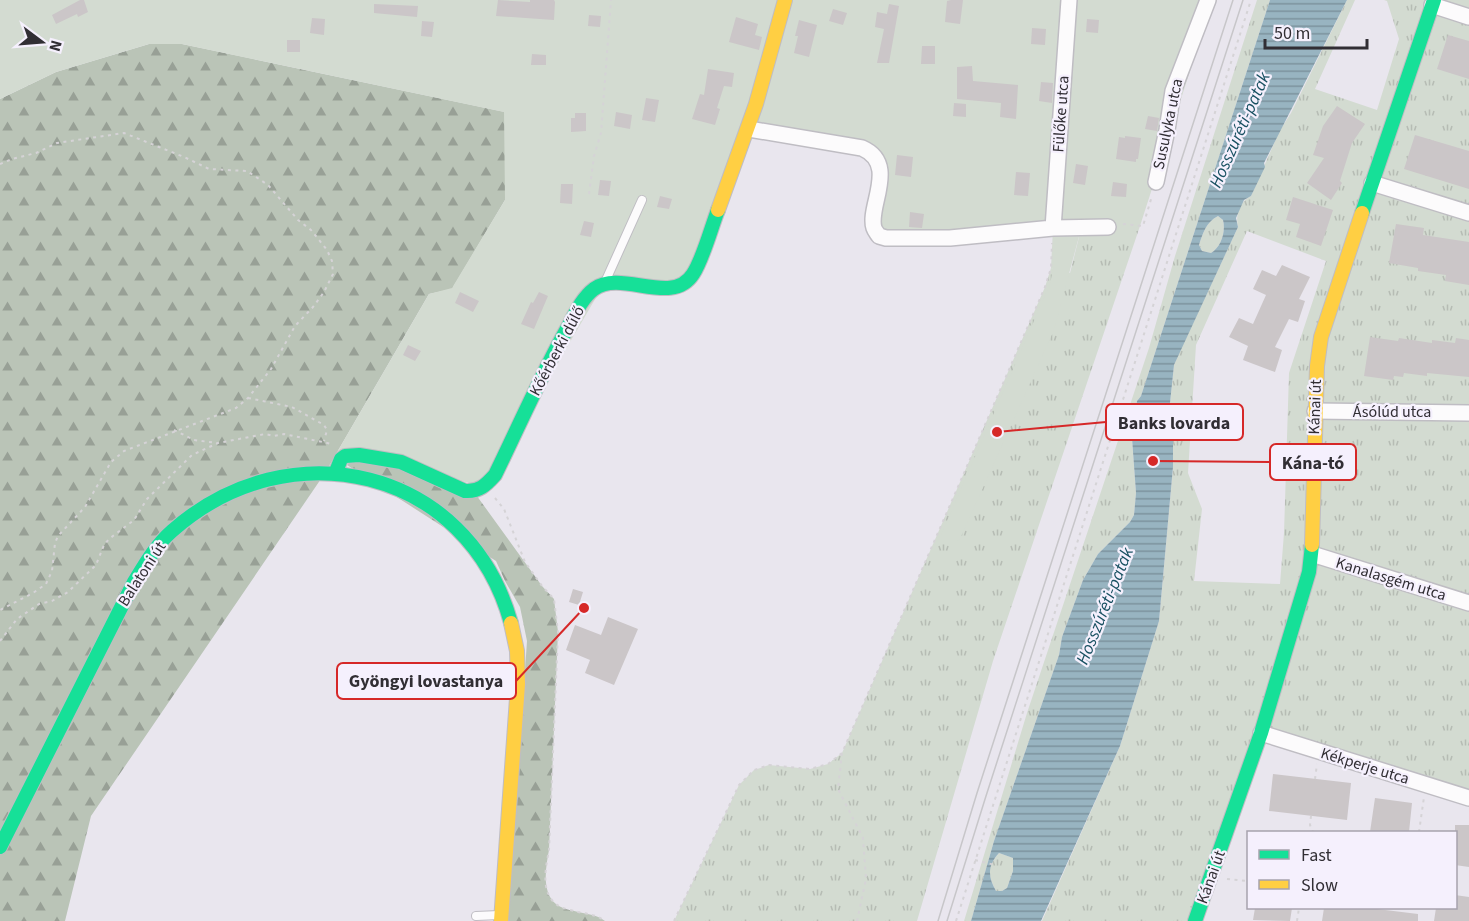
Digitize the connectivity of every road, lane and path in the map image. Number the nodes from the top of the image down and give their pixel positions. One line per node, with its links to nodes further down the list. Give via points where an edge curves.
1 (611, 0): 12 (path, via 601,133)
2 (785, 0): 8 (street)
3 (1069, 0): 16 (street, Fülőke utca)
4 (1208, 0): 10 (street, Susulyka utca, via 1173,91)
5 (1251, 0): 41 (path)
6 (1433, 3): 7 (street); 11 (street, Kánai út)
7 (1469, 17)
8 (749, 129): 16 (street, via 870,151 880,180 873,218 879,236 950,238); 17 (street, via 694,273 686,283 662,288)
9 (0, 164): 18 (path, via 57,143 124,133 209,169 246,171 268,185 327,250 333,274)
10 (1156, 182): 15 (path, via 1143,226 1113,223)
11 (1372, 183): 14 (street); 19 (street, Kánai út, via 1321,337)
12 (590, 194)
13 (642, 200): 17 (lane)
14 (1469, 213)
15 (1108, 227): 16 (street)
16 (1053, 228): 32 (path, via 1051,268 1045,287)
17 (604, 284): 26 (street, Kőérberki dűlő, via 582,302 495,475)
18 (248, 398): 21 (path, via 236,408); 22 (path, via 292,407 324,425)
19 (1314, 411): 20 (street, Ásólúd utca); 27 (street, Kánai út)
20 (1469, 413)
21 (174, 430): 23 (path, via 194,440); 29 (path, via 124,451 111,462 85,507 58,536 46,584)
22 (324, 442): 23 (path, via 265,434); 24 (path)
23 (218, 443): 30 (path, via 192,455 178,467 147,499 134,520 109,539 96,565 68,592 17,619)
24 (337, 446)
25 (335, 474): 26 (street, via 341,459 359,455 401,462 465,491); 40 (street, Balatoni út, via 290,474 238,487 215,498 170,532 134,582); 46 (street, Balatoni út, via 393,488 444,516 471,544 500,590 517,649 518,675)
26 (485, 487): 47 (path, via 504,509 525,562 554,598 558,632 545,872 548,893 563,908)
27 (1312, 554): 28 (street, Kanalasgém utca); 31 (street, Kánai út)
28 (1469, 603)
29 (0, 609)
30 (0, 641)
31 (1260, 733): 36 (street, Kékperje utca); 51 (street, Kánai út)
32 (842, 753): 48 (path, via 828,764 810,769 769,765 754,770 738,785); 49 (path, via 838,789 863,838 866,879)
33 (1317, 761): 34 (path)
34 (1315, 779)
35 (1424, 794): 39 (path)
36 (1469, 798)
37 (1311, 816): 38 (path)
38 (1313, 831)
39 (1419, 831)
40 (0, 847)
41 (975, 860): 42 (path); 50 (path)
42 (995, 865)
43 (1227, 879): 44 (path)
44 (1247, 881)
45 (476, 916): 46 (lane)
46 (501, 918)
47 (605, 921)
48 (674, 921)
49 (857, 921)
50 (956, 921)
51 (1195, 921)

